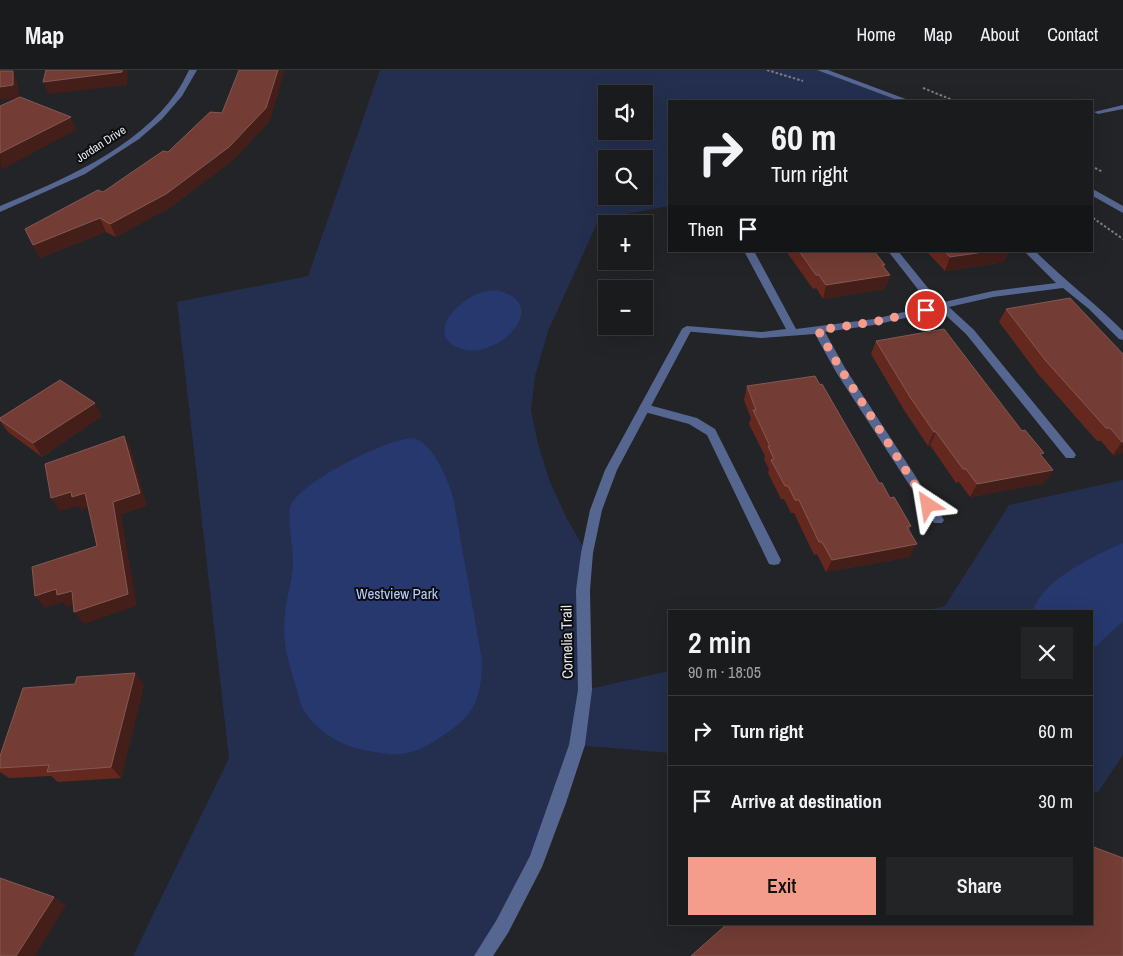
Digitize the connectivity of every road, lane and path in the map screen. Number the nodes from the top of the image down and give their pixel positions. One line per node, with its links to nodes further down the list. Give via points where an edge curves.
1 (193, 70): 7 (street, Jordan Drive, via 163,113 129,141 72,177)
2 (821, 70): 3 (street)
3 (904, 100)
4 (1123, 107): 5 (street)
5 (1098, 112)
6 (1093, 192): 8 (street)
7 (0, 209)
8 (1123, 210)
9 (1093, 219): 10 (path)
10 (1123, 239)
11 (750, 252): 17 (street)
12 (894, 252): 15 (street, via 918,284)
13 (1030, 252): 14 (street)
14 (1064, 285): 15 (street, via 1004,292); 18 (street, via 1093,306)
15 (941, 306): 16 (street, via 874,322); 20 (street, via 970,332)
16 (818, 330): 17 (street); 21 (street)
17 (793, 332): 19 (street, Cornelia Trail, via 742,334 687,330)
18 (1123, 337)
19 (645, 408): 22 (street, via 693,421 711,432); 23 (street, Cornelia Trail, via 611,470 596,510 587,553 583,590 585,690 577,745 536,862)
20 (1070, 455)
21 (938, 520)
22 (774, 560)
23 (483, 956)

